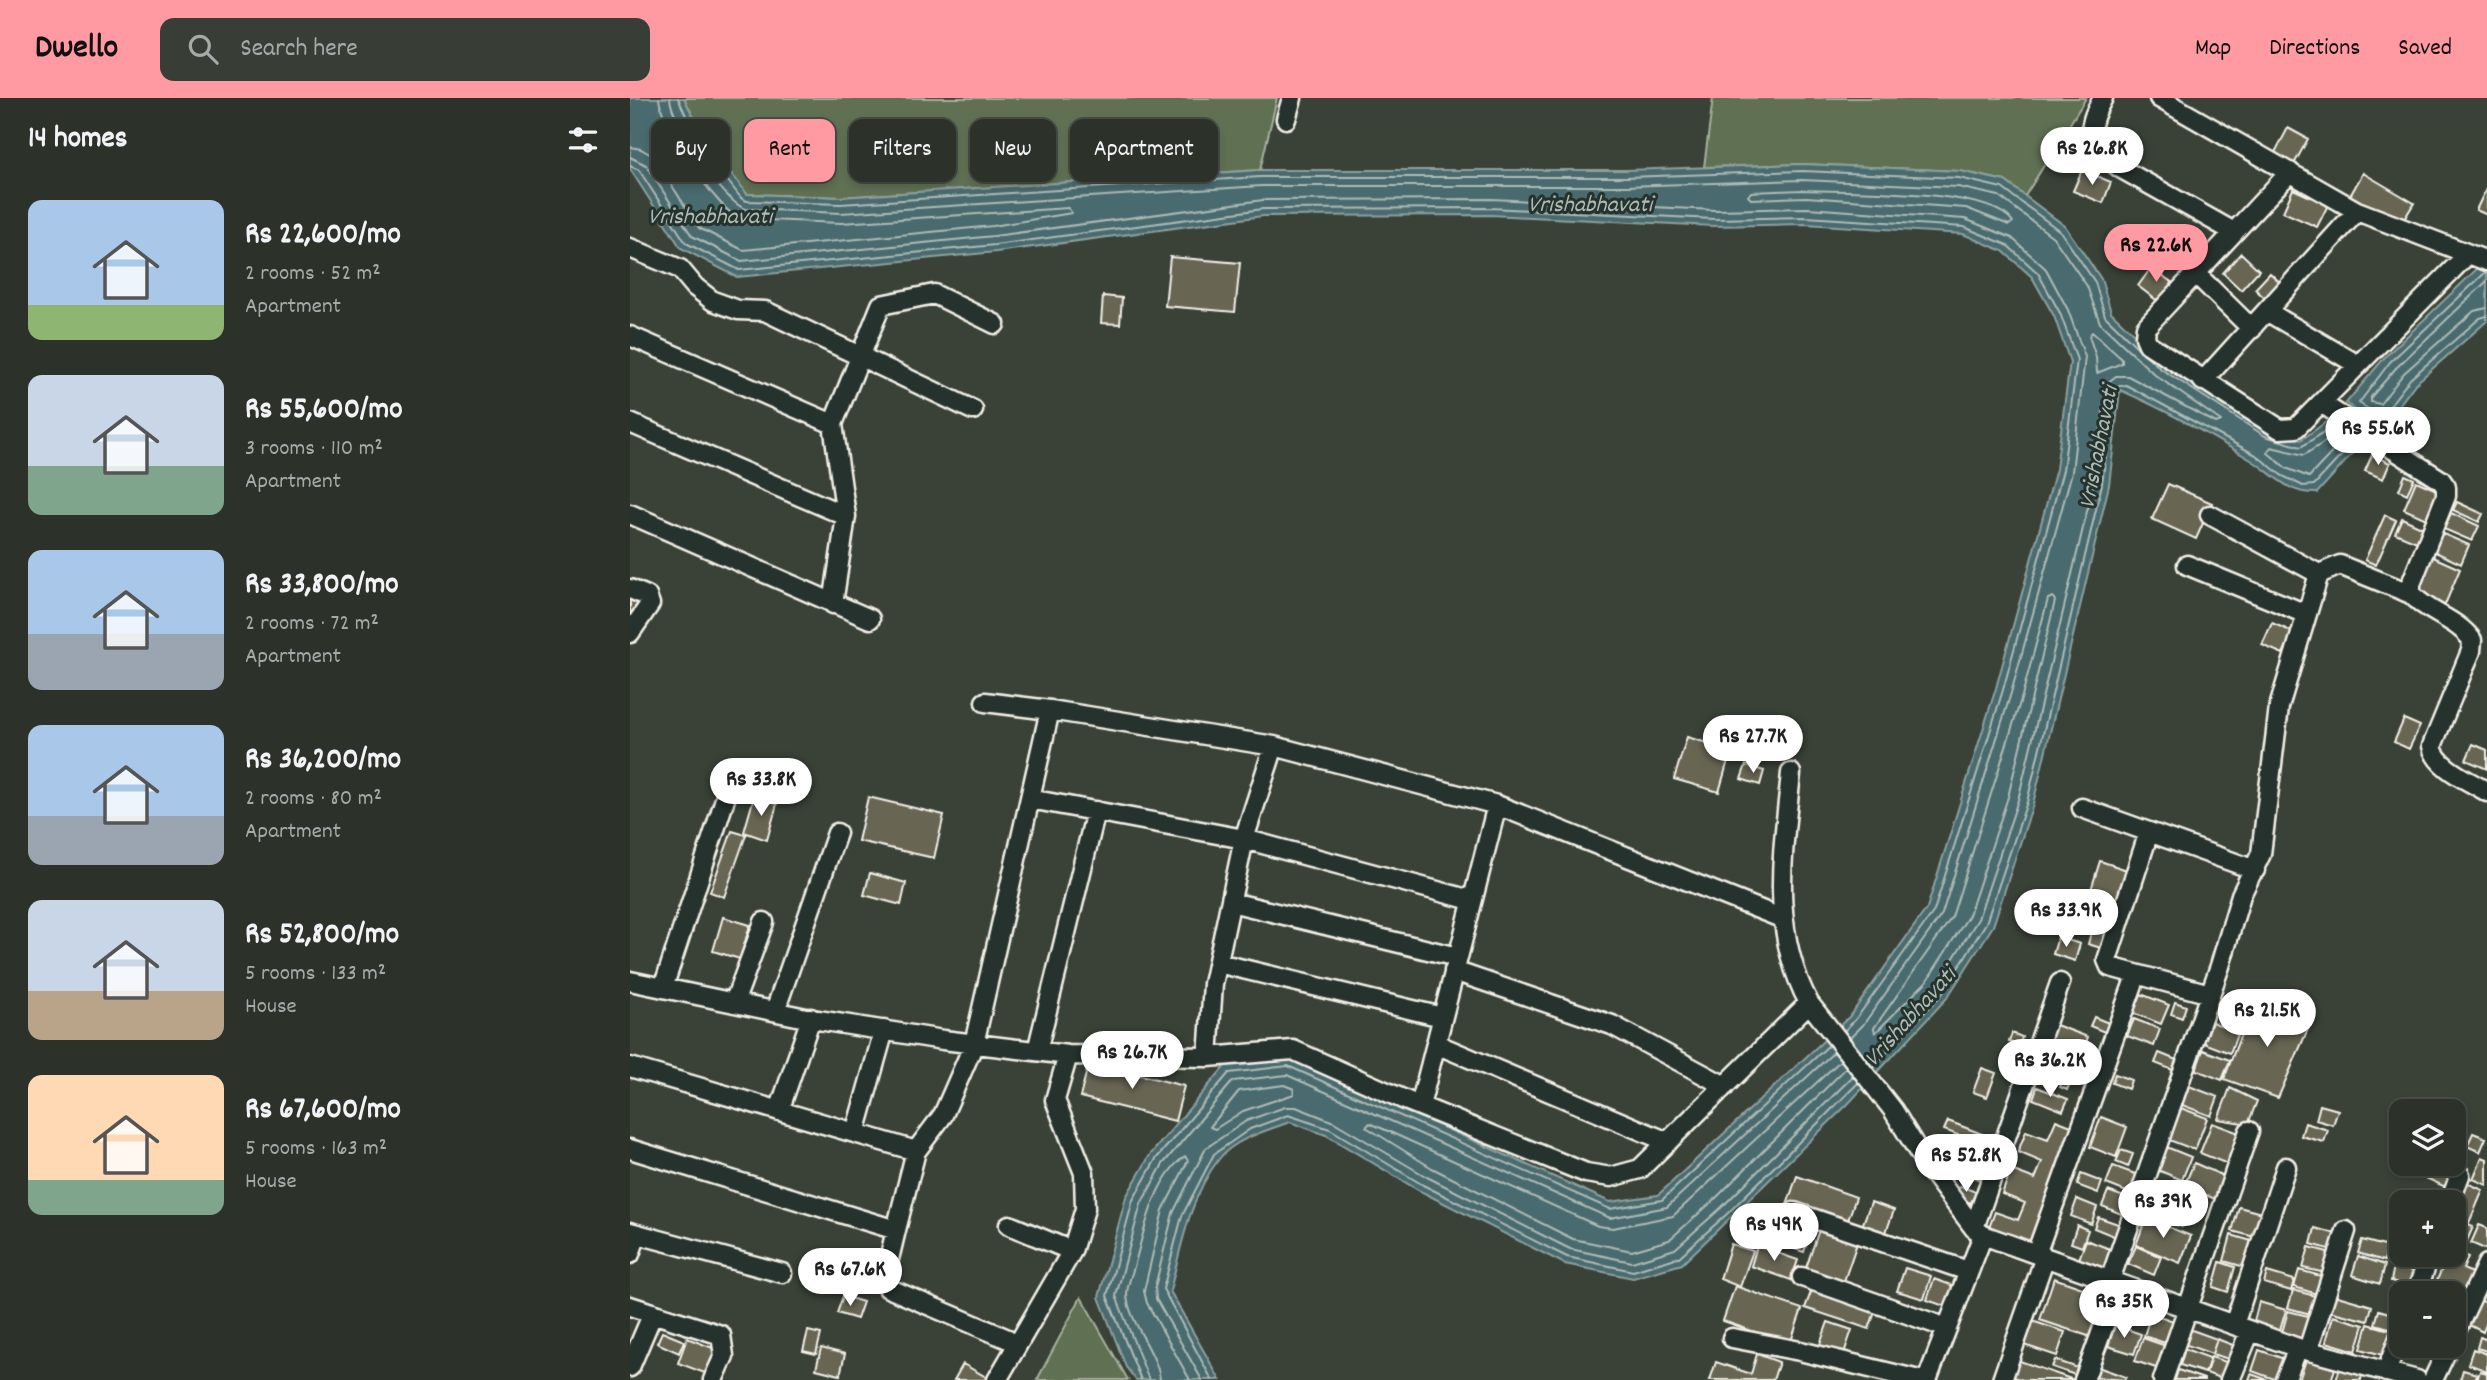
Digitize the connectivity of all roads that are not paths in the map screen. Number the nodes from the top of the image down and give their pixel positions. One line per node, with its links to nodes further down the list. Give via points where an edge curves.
1 (1292, 98): 4 (street)
2 (2103, 98): 7 (street, via 2091,118 2090,130 2103,155)
3 (2159, 98): 5 (street)
4 (1286, 119)
5 (2290, 172): 6 (street); 7 (street)
6 (2357, 211): 9 (street); 12 (street)
7 (2234, 232): 11 (street)
8 (630, 247): 16 (street, via 680,269 713,301 738,310 765,311)
9 (2468, 255): 10 (street); 17 (street)
10 (2487, 261)
11 (2196, 274): 14 (street); 18 (street, via 2146,327 2145,337 2148,344)
12 (2268, 312): 14 (street); 17 (street)
13 (995, 324): 16 (street, via 934,294 881,305)
14 (2252, 329): 18 (street)
15 (630, 336): 22 (street)
16 (860, 356): 20 (street); 22 (street)
17 (2358, 365): 19 (street)
18 (2203, 381): 19 (street, via 2280,429 2296,428)
19 (2327, 407): 29 (street, via 2446,487)
20 (973, 410)
21 (630, 423): 25 (street)
22 (833, 424): 25 (street)
23 (630, 514): 30 (street)
24 (2210, 515): 27 (street)
25 (846, 516): 30 (street)
26 (2187, 565): 31 (street)
27 (2319, 574): 29 (street, via 2340,565); 31 (street)
28 (630, 589): 33 (street, via 647,596 650,604)
29 (2411, 594): 38 (street, via 2466,631 2472,640 2432,746 2441,762)
30 (833, 604): 32 (street)
31 (2306, 614): 47 (street, via 2279,707 2261,854)
32 (870, 620)
33 (630, 633)
34 (985, 702): 35 (street)
35 (1050, 710): 36 (street); 40 (street)
36 (1274, 746): 41 (street); 46 (street)
37 (1791, 773): 50 (street)
38 (2487, 792)
39 (726, 796): 57 (street)
40 (1030, 799): 43 (street); 65 (street)
41 (1497, 804): 48 (street); 50 (street)
42 (2082, 808): 44 (street)
43 (1096, 811): 46 (street); 67 (street)
44 (2149, 832): 47 (street); 54 (street, via 2107,960 2115,970)
45 (836, 833): 61 (street)
46 (1244, 839): 48 (street); 49 (street)
47 (2255, 870): 58 (street, via 2241,895)
48 (1471, 900): 53 (street)
49 (1231, 902): 52 (street); 53 (street)
50 (1781, 918): 60 (street, via 1800,986)
51 (764, 922): 59 (street)
52 (1218, 963): 62 (street); 69 (street)
53 (1455, 964): 62 (street); 71 (street, via 1612,1025)
54 (2136, 976): 58 (street); 88 (street)
55 (630, 981): 57 (street)
56 (2060, 983): 84 (street)
57 (663, 988): 59 (street)
58 (2210, 994): 93 (street)
59 (734, 1003): 61 (street)
60 (1812, 1007): 71 (street); 84 (street, via 1893,1110 1926,1164)
61 (775, 1011): 63 (street)
62 (1442, 1017): 66 (street)
63 (811, 1018): 64 (street); 73 (street)
64 (884, 1030): 65 (street); 75 (street)
65 (974, 1044): 67 (street); 78 (street, via 943,1115)
66 (1436, 1044): 72 (street); 76 (street)
67 (1037, 1051): 68 (street)
68 (1068, 1055): 69 (street); 86 (street, via 1055,1100 1084,1173 1085,1209)
69 (1208, 1057): 72 (street, via 1293,1050)
70 (630, 1067): 73 (street)
71 (1725, 1086): 76 (street)
72 (1420, 1106): 76 (street, via 1586,1173 1611,1177 1640,1169)
73 (779, 1111): 75 (street)
74 (2249, 1131): 95 (street)
75 (855, 1133): 78 (street)
76 (1668, 1142)
77 (630, 1149): 82 (street)
78 (916, 1151): 82 (street)
79 (2286, 1167): 99 (street)
80 (1794, 1212): 90 (street)
81 (1009, 1225): 86 (street)
82 (895, 1230): 101 (street, via 886,1272 888,1288)
83 (2346, 1231): 102 (street)
84 (1979, 1232): 88 (street); 90 (street)
85 (634, 1233): 87 (street); 91 (street)
86 (1072, 1251): 109 (street)
87 (630, 1254)
88 (2041, 1256): 93 (street); 112 (street)
89 (2487, 1264): 96 (street)
90 (1968, 1270): 98 (street)
91 (782, 1273)
92 (1802, 1277): 98 (street)
93 (2114, 1282): 95 (street); 113 (street)
94 (630, 1306): 97 (street)
95 (2190, 1309): 99 (street); 114 (street)
96 (2466, 1309)
97 (653, 1313): 105 (street); 108 (street, via 721,1335 724,1356)
98 (1947, 1328): 111 (street)
99 (2242, 1328): 102 (street); 115 (street)
100 (1732, 1338): 110 (street)
101 (1008, 1339)
102 (2303, 1349): 107 (street); 116 (street)
103 (2391, 1358): 106 (street)
104 (2443, 1358): 118 (street)
105 (630, 1367)
106 (2386, 1372): 107 (street); 117 (street)
107 (2365, 1373)
108 (713, 1380)
109 (998, 1380)
110 (1919, 1380)
111 (1927, 1380)
112 (2002, 1380)
113 (2084, 1380)
114 (2163, 1380)
115 (2230, 1380)
116 (2285, 1380)
117 (2417, 1380)
118 (2432, 1380)

